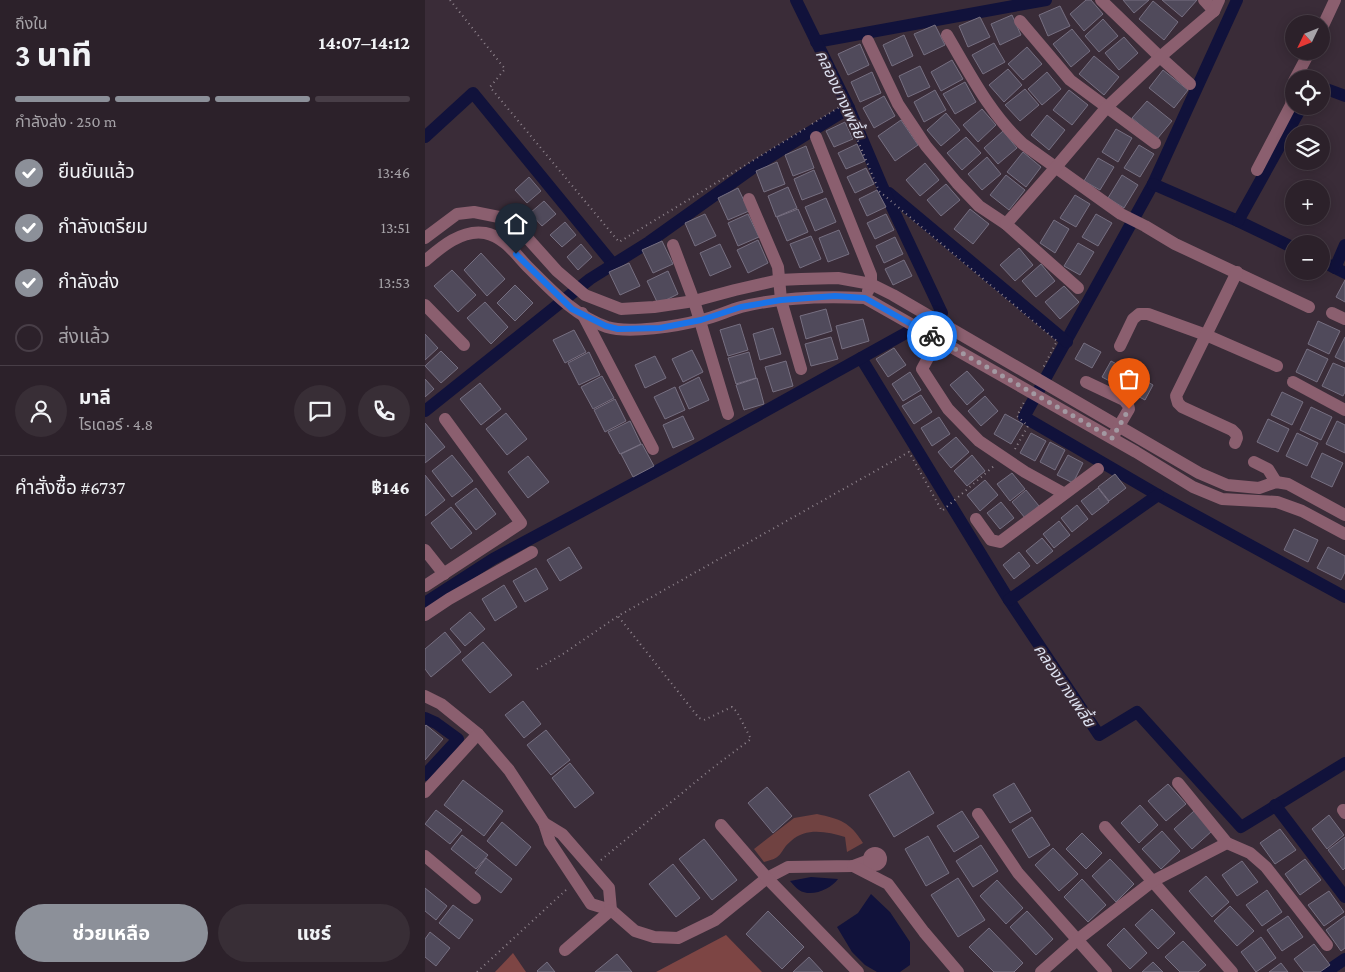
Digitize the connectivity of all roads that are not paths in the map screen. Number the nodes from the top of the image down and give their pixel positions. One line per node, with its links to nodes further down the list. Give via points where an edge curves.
1 (1101, 0): 9 (street)
2 (1204, 0): 4 (street)
3 (1335, 0): 5 (street)
4 (1216, 5): 9 (street)
5 (1328, 15)
6 (1020, 21): 11 (street, via 1070,80)
7 (947, 35): 15 (street, via 981,94 999,118 1023,144)
8 (868, 42): 18 (street, via 898,104 926,146 979,206)
9 (1159, 57): 10 (street); 11 (street)
10 (1190, 84)
11 (1107, 107): 14 (street); 15 (street)
12 (1286, 115): 16 (street)
13 (816, 137): 24 (street, via 863,250)
14 (1155, 143)
15 (1056, 168): 18 (street); 22 (street, via 1121,214 1175,244)
16 (1257, 170)
17 (749, 199): 23 (street, via 778,267)
18 (1005, 224): 25 (street)
19 (425, 238): 26 (street, via 457,214 474,212 499,217 523,232 557,272)
20 (673, 245): 28 (street)
21 (425, 261): 32 (street, via 445,244 469,234 486,234 507,244)
22 (1237, 272): 31 (street); 37 (street)
23 (779, 280): 24 (street, via 837,278); 28 (street); 29 (street)
24 (871, 284): 27 (street); 36 (street)
25 (1078, 288)
26 (585, 296): 28 (street, via 621,309); 32 (street)
27 (865, 298): 29 (street, via 835,296); 38 (street)
28 (694, 300): 35 (street)
29 (781, 300): 35 (street, via 741,307); 42 (street)
30 (425, 305): 39 (street)
31 (1309, 306)
32 (577, 311): 35 (street, via 618,329 660,328); 51 (street)
33 (1332, 313): 34 (street)
34 (1345, 319)
35 (701, 320): 46 (street)
36 (942, 323): 38 (street); 48 (street)
37 (1205, 335): 40 (street, via 1148,314 1139,314 1133,319); 41 (street); 50 (street, via 1176,396 1177,403 1232,430 1237,438)
38 (933, 337): 49 (street); 55 (street, via 922,369 948,409 979,441)
39 (464, 345)
40 (1120, 346)
41 (1277, 366)
42 (801, 369)
43 (1086, 382): 48 (street, via 1128,405)
44 (1293, 382): 45 (street)
45 (1345, 410)
46 (728, 414)
47 (445, 419): 61 (street, via 521,523)
48 (1119, 426): 49 (street); 54 (street, via 1199,473 1227,484 1259,488)
49 (1112, 438): 58 (street, via 1193,487 1222,499 1277,502 1302,510)
50 (1235, 443)
51 (653, 449)
52 (1254, 462): 54 (street, via 1268,469)
53 (1098, 469): 55 (street)
54 (1276, 482): 56 (street, via 1288,484)
55 (1063, 493): 57 (street, via 1000,542 991,540)
56 (1345, 515)
57 (976, 518)
58 (1345, 534)
59 (425, 550): 61 (street)
60 (532, 552): 63 (street)
61 (444, 574): 62 (street)
62 (425, 586)
63 (425, 615)
64 (425, 696): 65 (street, via 441,704)
65 (478, 734): 67 (street); 69 (street, via 509,770)
66 (1178, 783): 72 (street)
67 (425, 792)
68 (978, 814): 82 (street, via 1018,873)
69 (544, 823): 75 (street, via 562,834); 78 (street, via 550,842)
70 (721, 825): 76 (street)
71 (1105, 827): 77 (street)
72 (1227, 843): 77 (street); 83 (street, via 1250,852 1266,867)
73 (425, 856): 80 (street)
74 (853, 866): 76 (street, via 788,867); 79 (street); 79 (street, via 874,861)
75 (592, 868): 78 (street); 81 (street, via 609,888)
76 (767, 878): 81 (street, via 715,920 678,938 654,937 635,931); 85 (street)
77 (1153, 881): 82 (street); 89 (street)
78 (575, 882): 81 (street, via 591,904)
79 (888, 884): 86 (street)
80 (475, 898)
81 (611, 910): 84 (street)
82 (1077, 940): 87 (street); 88 (street)
83 (1327, 945)
84 (565, 950)
85 (858, 972)
86 (958, 972)
87 (1041, 972)
88 (1106, 972)
89 (1232, 972)

